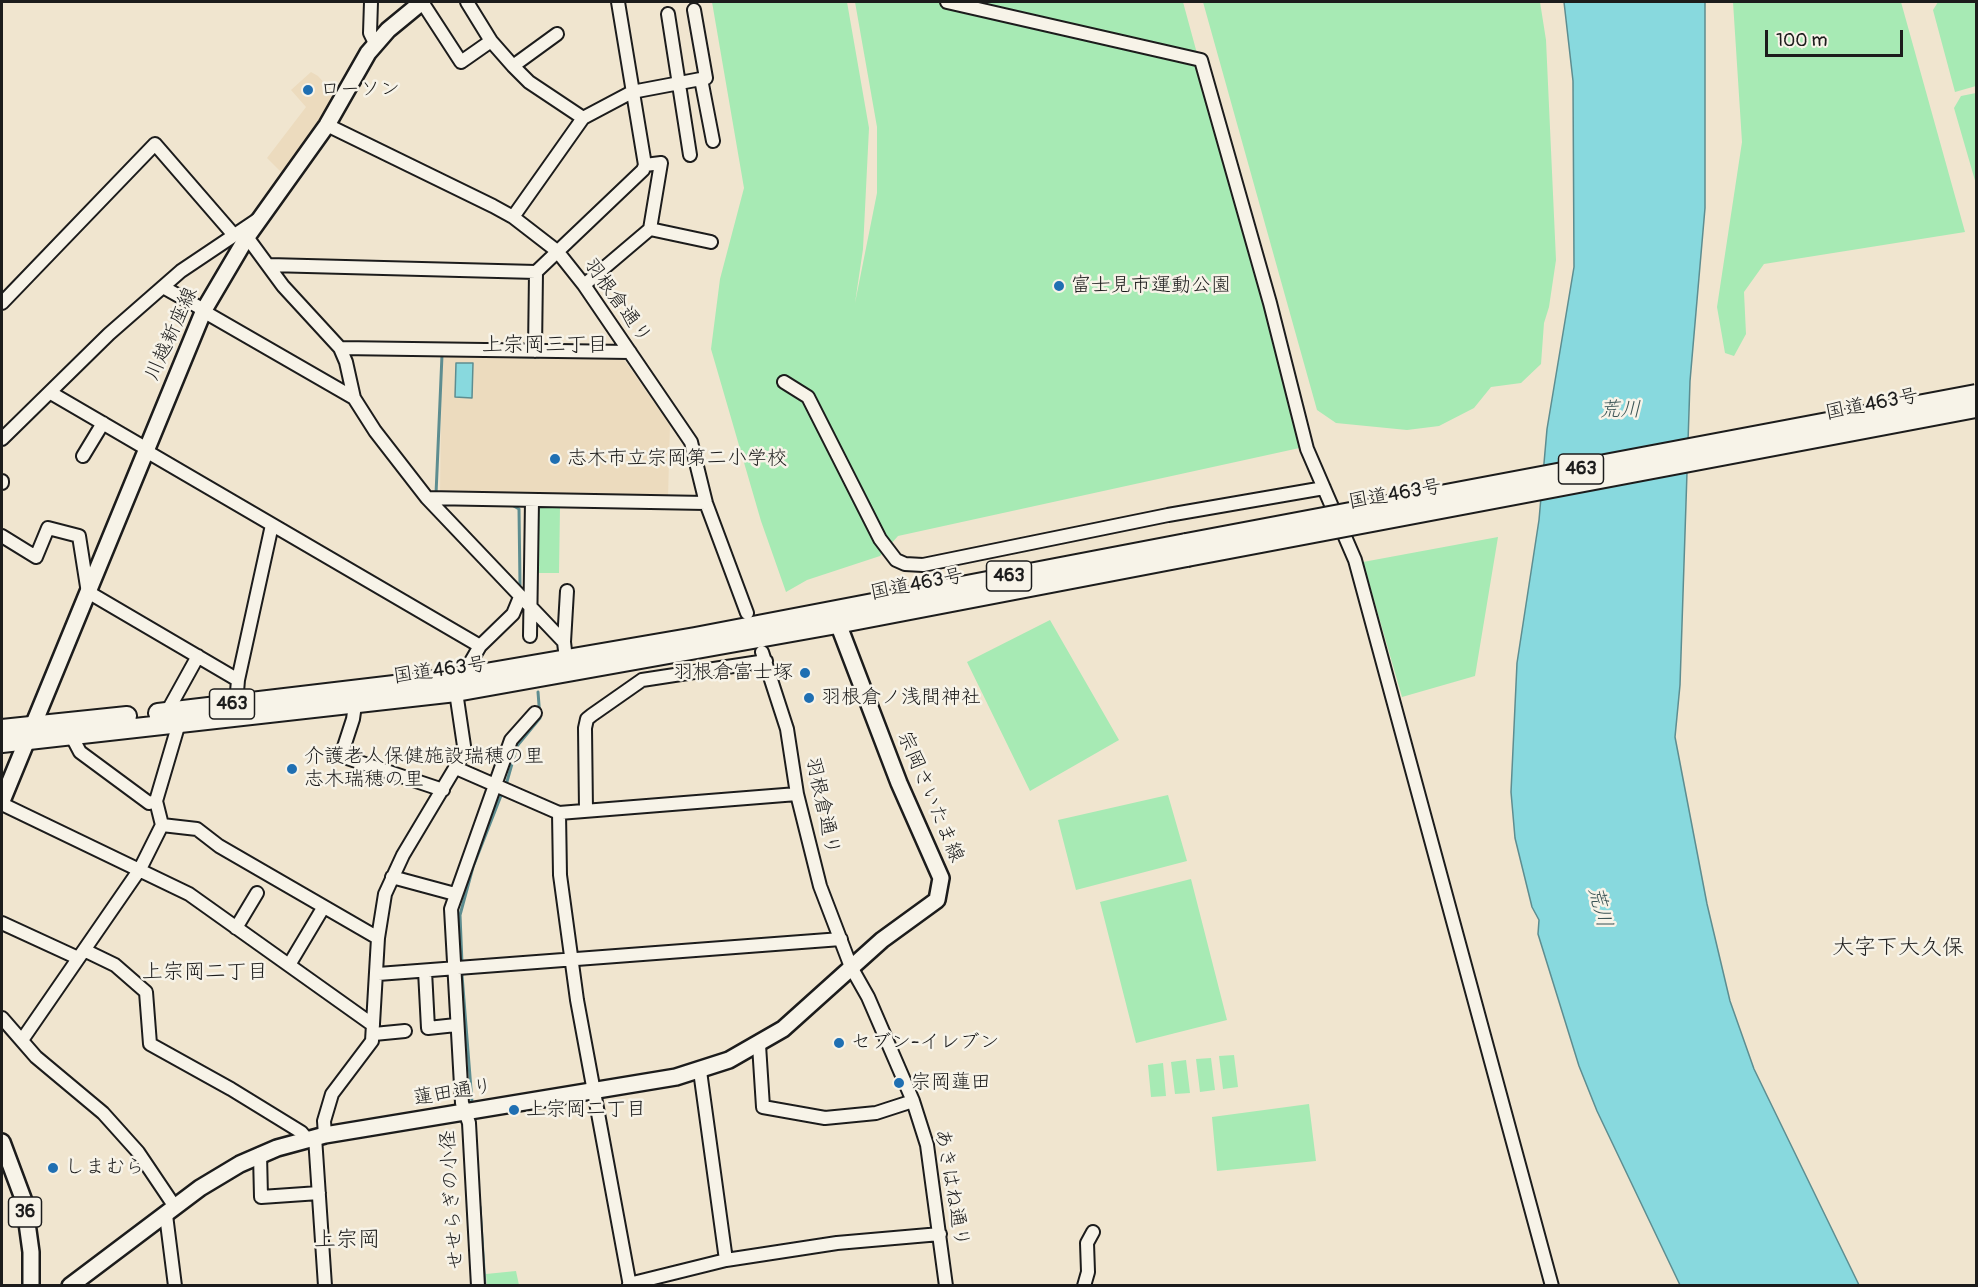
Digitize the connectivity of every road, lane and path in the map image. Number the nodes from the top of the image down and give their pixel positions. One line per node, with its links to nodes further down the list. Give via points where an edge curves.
1 (371, 2): 10 (street, via 370,33)
2 (422, 2): 9 (street, via 461,62); 10 (main road, 川越新座線)
3 (467, 2): 9 (street)
4 (619, 2): 14 (street)
5 (947, 2): 43 (street, via 1201,60 1307,449)
6 (694, 10): 12 (street, via 706,78)
7 (668, 14): 13 (street)
8 (557, 34): 11 (street)
9 (491, 41): 11 (street)
10 (375, 44): 16 (main road, 川越新座線)
11 (513, 66): 15 (street, via 529,82)
12 (701, 79): 13 (street); 17 (street)
13 (679, 83): 14 (street); 18 (street)
14 (632, 92): 15 (street); 19 (street)
15 (583, 118): 20 (street)
16 (327, 125): 20 (street, 羽根倉通り); 22 (main road, 川越新座線, via 261,218)
17 (713, 141)
18 (690, 155)
19 (645, 165): 21 (street, via 661,163); 24 (street)
20 (513, 218): 24 (street, 羽根倉通り)
21 (650, 229): 23 (street); 27 (street)
22 (240, 236): 25 (street); 28 (street, via 206,252); 29 (street, via 155,144); 30 (main road, 川越新座線)
23 (711, 242)
24 (557, 251): 26 (street); 27 (street, 羽根倉通り)
25 (269, 266): 26 (street); 31 (street)
26 (536, 272): 32 (street)
27 (584, 285): 33 (street, 羽根倉通り)
28 (163, 287): 30 (street); 35 (street, via 79,362)
29 (2, 303)
30 (204, 311): 37 (street); 41 (main road, 川越新座線)
31 (340, 348): 32 (street); 37 (street)
32 (535, 351): 33 (street)
33 (630, 352): 46 (street, 羽根倉通り, via 692,442)
34 (784, 382): 43 (street, via 808,397 880,539 896,560 905,564 923,565 1168,514)
35 (51, 393): 39 (street); 40 (street)
36 (1977, 394): 49 (highway, 国道463号 / 463, bridge)
37 (354, 398): 44 (street)
38 (1977, 408): 49 (highway, 国道463号 / 463, bridge)
39 (103, 423): 41 (street); 42 (street)
40 (2, 439)
41 (146, 450): 47 (street); 51 (main road, 川越新座線)
42 (83, 456)
43 (1324, 488): 121 (street, via 1355,561)
44 (427, 498): 45 (street); 52 (street)
45 (532, 501): 46 (street); 53 (street)
46 (705, 503): 54 (street, 羽根倉通り)
47 (272, 525): 57 (street); 60 (street)
48 (2, 536): 51 (street, via 36,557 48,528 79,536)
49 (1186, 550): 55 (highway, 国道463号 / 463)
50 (567, 591): 58 (street)
51 (88, 592): 59 (street); 67 (main road, 川越新座線)
52 (520, 597): 53 (street); 57 (street, via 513,614)
53 (530, 606): 56 (street); 58 (street)
54 (747, 613)
55 (835, 617): 58 (highway, 国道463号 / 463); 61 (highway, 国道463号 / 463); 91 (main road, 宗岡さいたま線, via 896,774 942,878 937,900)
56 (530, 636)
57 (480, 646): 61 (street)
58 (565, 651): 61 (highway, 国道463号 / 463)
59 (198, 656): 60 (street); 65 (street)
60 (238, 680): 62 (street)
61 (459, 685): 62 (highway, 国道463号 / 463); 63 (highway, 国道463号 / 463); 70 (street, via 464,746)
62 (236, 704): 65 (highway, 国道463号 / 463)
63 (355, 705): 65 (highway, 国道463号 / 463); 72 (street, via 341,756)
64 (535, 713): 71 (street, せせらぎの小径, via 511,740)
65 (173, 717): 67 (highway, 国道463号 / 463); 68 (highway, 国道463号 / 463); 74 (street)
66 (2, 729): 67 (highway, 国道463号 / 463)
67 (30, 733): 68 (highway, 国道463号 / 463); 69 (highway, 国道463号 / 463); 75 (main road, 川越新座線)
68 (71, 735): 74 (street, via 80,752 149,803)
69 (2, 743)
70 (456, 768): 71 (street); 72 (street)
71 (496, 785): 77 (street); 82 (street, せせらぎの小径)
72 (443, 790): 80 (street)
73 (797, 794): 76 (street); 76 (street, 羽根倉通り, via 787,729 764,656 642,680 587,719); 87 (street, 羽根倉通り, via 820,886)
74 (156, 801): 78 (street)
75 (2, 803): 79 (street)
76 (586, 810): 77 (street)
77 (559, 813): 89 (street, via 560,875)
78 (162, 825): 79 (street); 83 (street, via 197,829)
79 (140, 869): 85 (street, via 189,894); 88 (street)
80 (392, 877): 82 (street); 86 (street, via 380,914)
81 (258, 893): 85 (street)
82 (455, 894): 92 (street, せせらぎの小径, via 451,909)
83 (323, 908): 86 (street); 90 (street)
84 (2, 923): 88 (street)
85 (236, 928): 90 (street)
86 (378, 938): 94 (street)
87 (841, 939): 89 (street); 91 (street, 羽根倉通り)
88 (81, 954): 99 (street); 105 (street, via 115,965 146,992 150,1044)
89 (572, 961): 92 (street); 102 (street)
90 (289, 964): 97 (street)
91 (851, 967): 100 (main road, 蓮田通り, via 804,1011); 103 (street, あきはね通り)
92 (454, 969): 93 (street); 96 (street, せせらぎの小径)
93 (425, 971): 94 (street); 96 (street, via 428,1028)
94 (378, 974): 97 (street)
95 (2, 1018): 99 (street)
96 (456, 1025): 104 (street, せせらぎの小径)
97 (374, 1030): 98 (street); 105 (street, via 365,1054 332,1094)
98 (405, 1031)
99 (22, 1040): 109 (street, via 36,1057 103,1113 138,1152)
100 (759, 1045): 101 (main road, 蓮田通り); 103 (street, via 763,1107 825,1118 876,1113)
101 (700, 1071): 102 (main road, 蓮田通り); 112 (street)
102 (595, 1090): 104 (main road, 蓮田通り); 113 (street)
103 (913, 1101): 111 (street, あきはね通り, via 927,1145)
104 (464, 1113): 105 (main road, 蓮田通り); 118 (street, せせらぎの小径, via 469,1123)
105 (316, 1137): 107 (main road, 蓮田通り); 108 (street)
106 (2, 1142): 114 (main road, 36, via 24,1201)
107 (260, 1154): 108 (street, via 261,1197); 109 (main road, 蓮田通り, via 216,1178)
108 (319, 1193): 117 (street)
109 (170, 1211): 115 (main road, 蓮田通り); 116 (street)
110 (1093, 1232): 120 (street, via 1087,1243)
111 (940, 1234): 112 (street, via 837,1243); 119 (street, あきはね通り)
112 (726, 1260): 113 (street)
113 (629, 1285)
114 (31, 1286)
115 (70, 1286)
116 (175, 1286)
117 (326, 1286)
118 (478, 1286)
119 (946, 1286)
120 (1084, 1286)
121 (1552, 1286)

